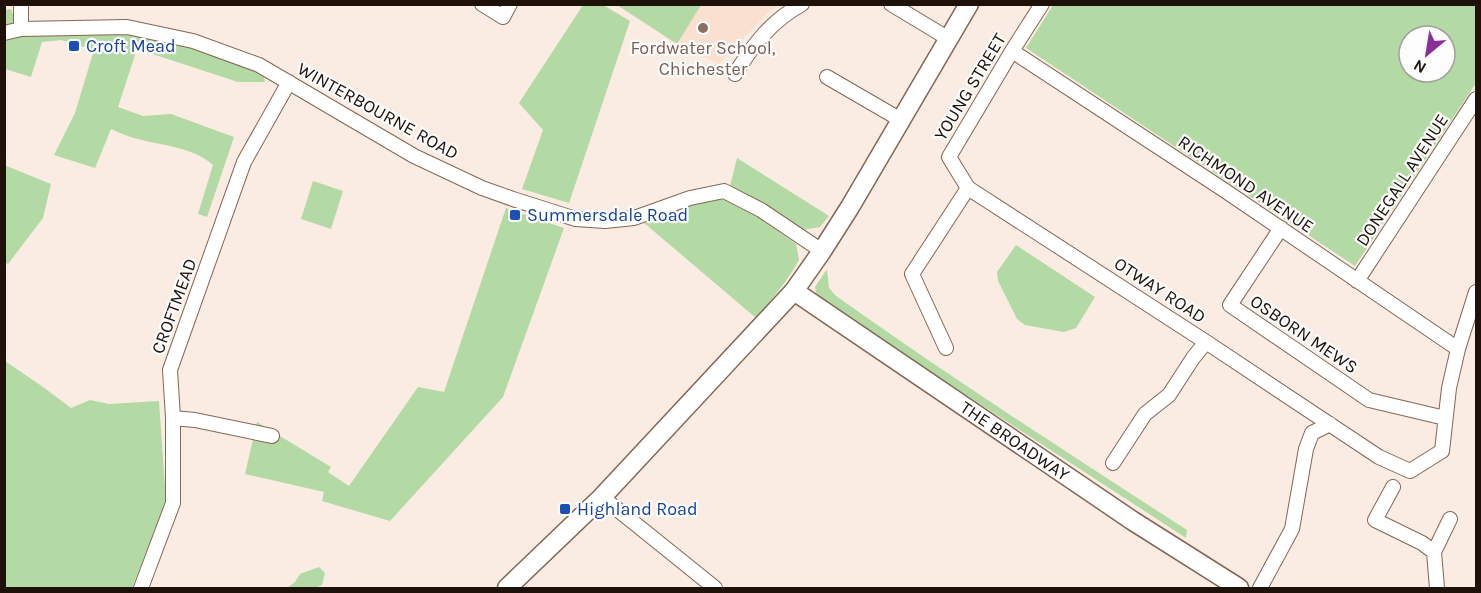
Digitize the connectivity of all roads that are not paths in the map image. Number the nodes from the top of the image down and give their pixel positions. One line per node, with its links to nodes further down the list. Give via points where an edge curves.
1 (21, 4): 8 (street)
2 (482, 4): 3 (street, via 503,16)
3 (510, 4)
4 (802, 4): 12 (street, via 770,27)
5 (891, 4): 10 (street)
6 (969, 4): 10 (street)
7 (1042, 4): 11 (street, YOUNG STREET)
8 (21, 29): 9 (street, WINTERBOURNE ROAD); 14 (street, WINTERBOURNE ROAD, via 127,27 193,41 259,65)
9 (4, 33)
10 (949, 39): 16 (street)
11 (1012, 51): 17 (street, YOUNG STREET, via 949,157); 18 (street, RICHMOND AVENUE)
12 (735, 74)
13 (827, 77): 16 (street)
14 (289, 82): 19 (street, WINTERBOURNE ROAD, via 441,169 513,199 576,219 634,218 690,198 724,191 761,210); 26 (street, CROFTMEAD, via 244,162 170,370)
15 (1476, 99): 20 (street, DONEGALL AVENUE)
16 (901, 120): 19 (street)
17 (968, 188): 23 (street, OTWAY ROAD); 24 (street, via 912,274)
18 (1281, 228): 20 (street, RICHMOND AVENUE); 27 (street, OSBORN MEWS, via 1230,305 1369,400)
19 (822, 251): 21 (street)
20 (1357, 281): 25 (street, RICHMOND AVENUE)
21 (794, 291): 32 (street); 38 (street, THE BROADWAY, via 1133,521)
22 (1476, 292): 25 (street, OTWAY ROAD)
23 (1206, 342): 28 (street, OTWAY ROAD); 30 (street, via 1169,395 1145,414)
24 (946, 348)
25 (1458, 349): 27 (street, OTWAY ROAD)
26 (173, 418): 29 (street); 35 (street, CROFTMEAD, via 173,503)
27 (1445, 418): 28 (street, OTWAY ROAD, via 1442,451 1410,471 1378,457)
28 (1330, 424): 39 (street, via 1312,433 1292,528)
29 (272, 436)
30 (1113, 463)
31 (1393, 487): 34 (street, via 1375,520)
32 (602, 497): 36 (street); 37 (street)
33 (1450, 519): 34 (street)
34 (1434, 552): 40 (street)
35 (141, 588)
36 (507, 588)
37 (715, 588)
38 (1239, 588)
39 (1260, 588)
40 (1437, 588)

